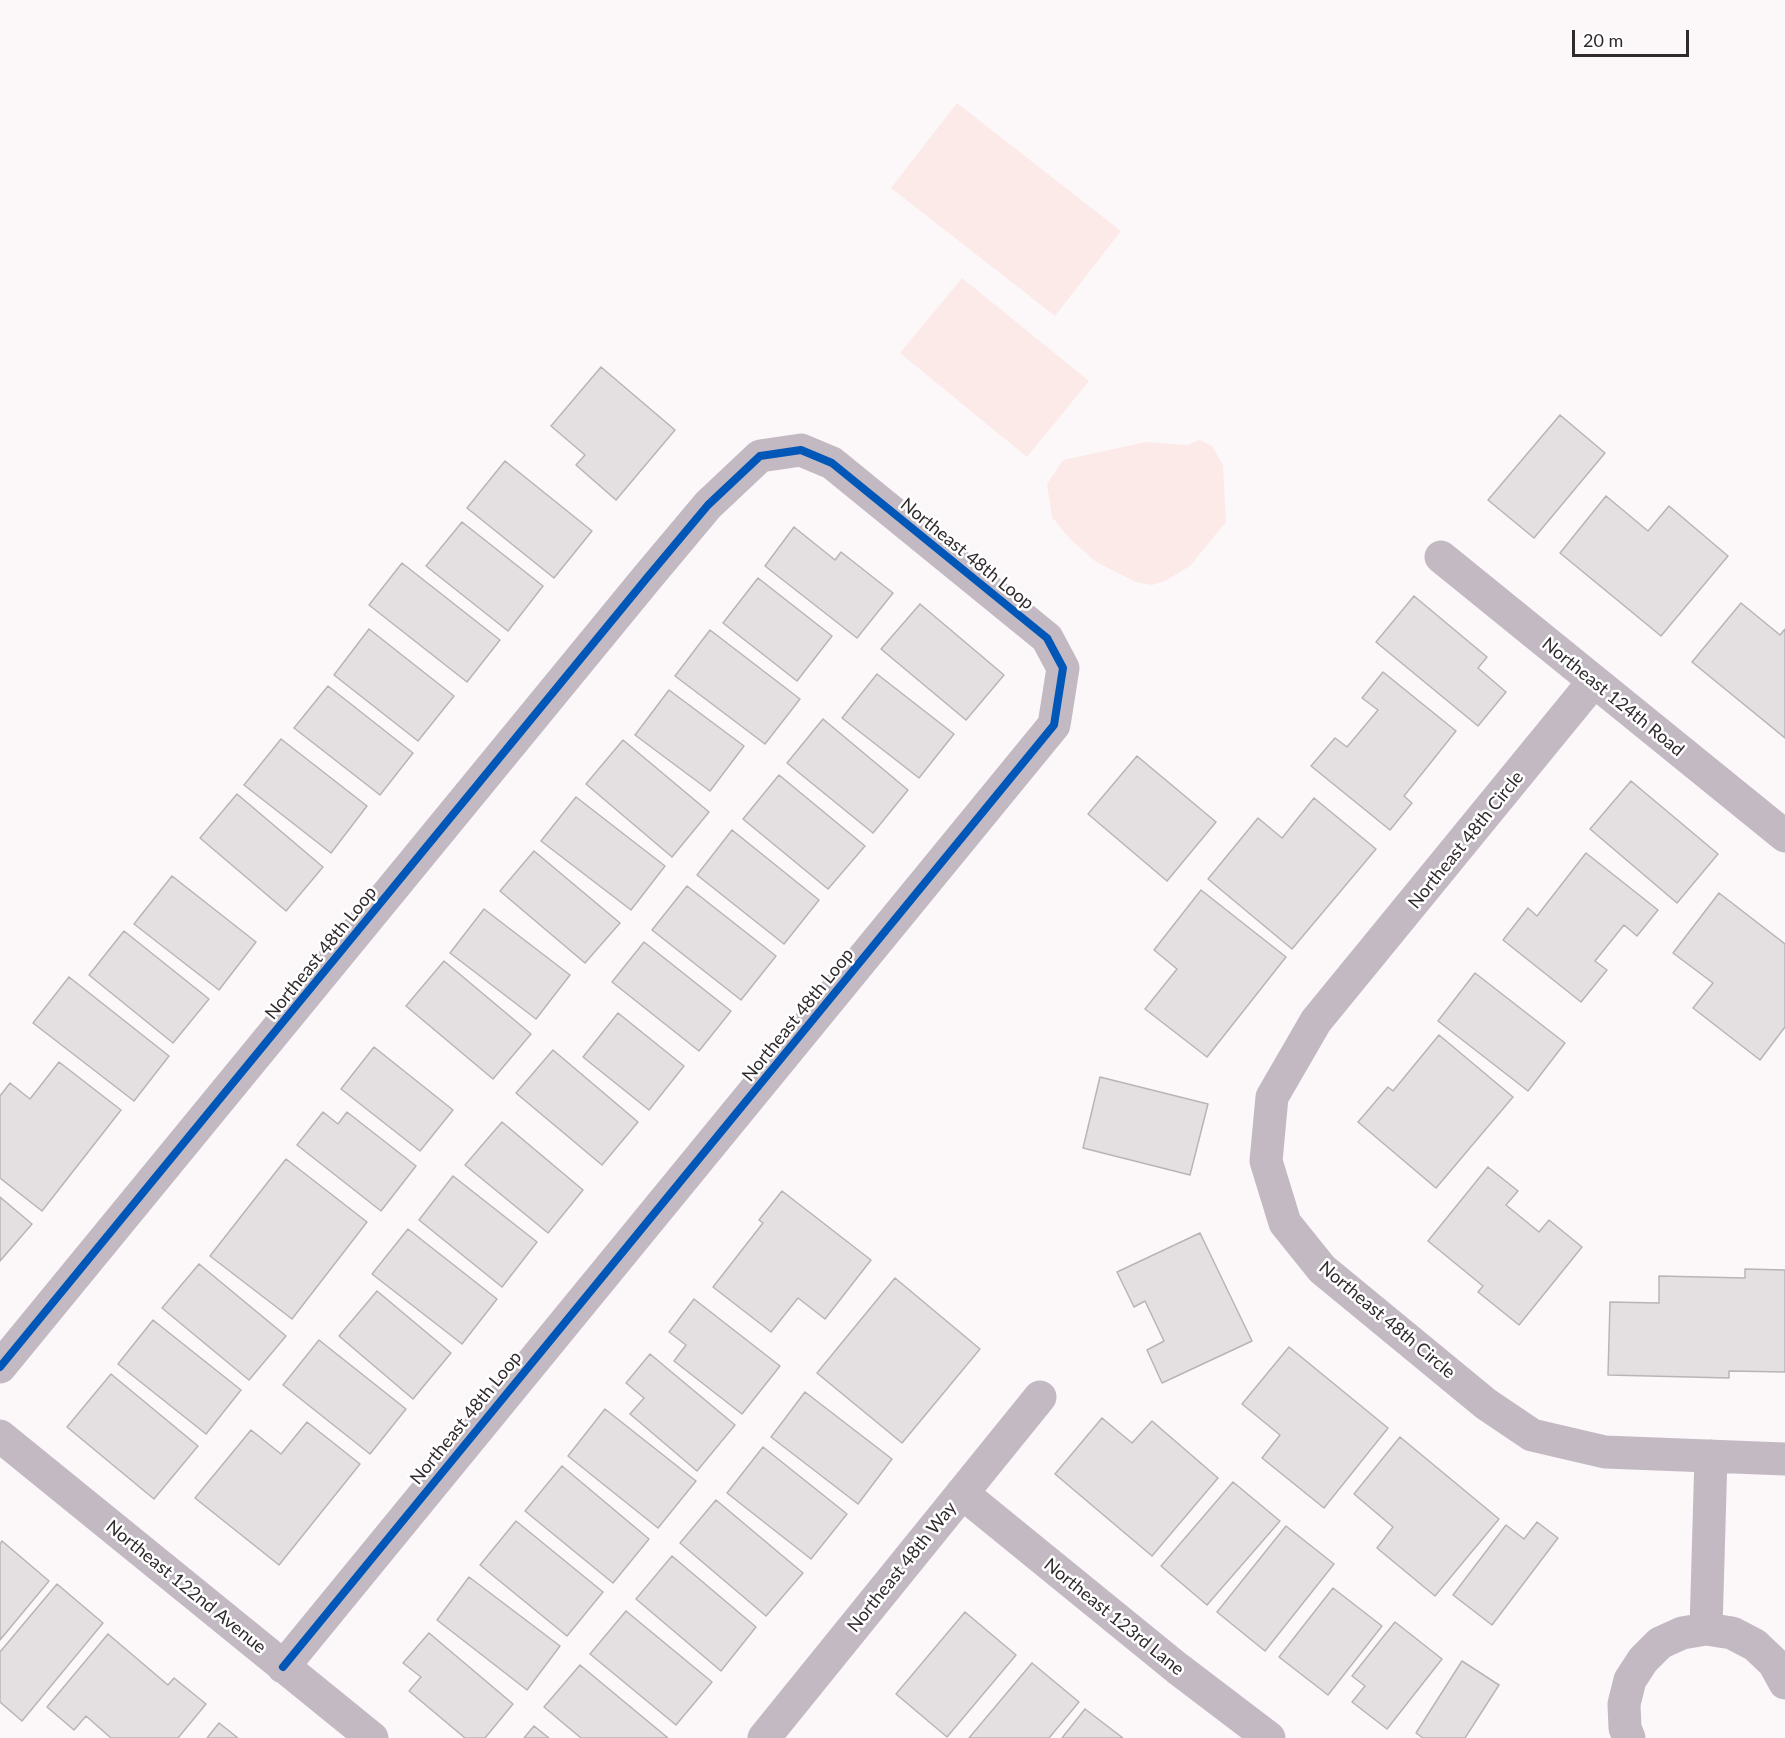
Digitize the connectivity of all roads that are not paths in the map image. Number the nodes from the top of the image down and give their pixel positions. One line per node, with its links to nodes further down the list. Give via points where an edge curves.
1 (1441, 557): 2 (street, Northeast 124th Road)
2 (1594, 681): 3 (street, Northeast 124th Road); 7 (street, Northeast 48th Circle, via 1316,1021 1272,1097 1266,1161 1285,1223 1322,1269 1486,1404 1532,1435 1605,1452)
3 (1785, 836)
4 (0, 1367): 11 (street, Northeast 48th Loop, via 646,579 708,505 760,456 801,450 832,463 1047,638 1063,668 1054,725)
5 (1040, 1397): 9 (street, Northeast 48th Way)
6 (0, 1436): 11 (street, Northeast 122nd Avenue)
7 (1711, 1456): 8 (street, Northeast 48th Circle); 10 (street)
8 (1785, 1458)
9 (962, 1493): 14 (street, Northeast 48th Way); 15 (street, Northeast 123rd Lane)
10 (1706, 1629): 12 (street, via 1732,1633 1755,1645 1774,1663); 16 (street, via 1682,1633 1660,1643 1643,1660 1630,1680 1624,1704)
11 (283, 1667): 13 (street, Northeast 122nd Avenue)
12 (1785, 1683)
13 (372, 1738)
14 (764, 1738)
15 (1269, 1738)
16 (1629, 1738)

